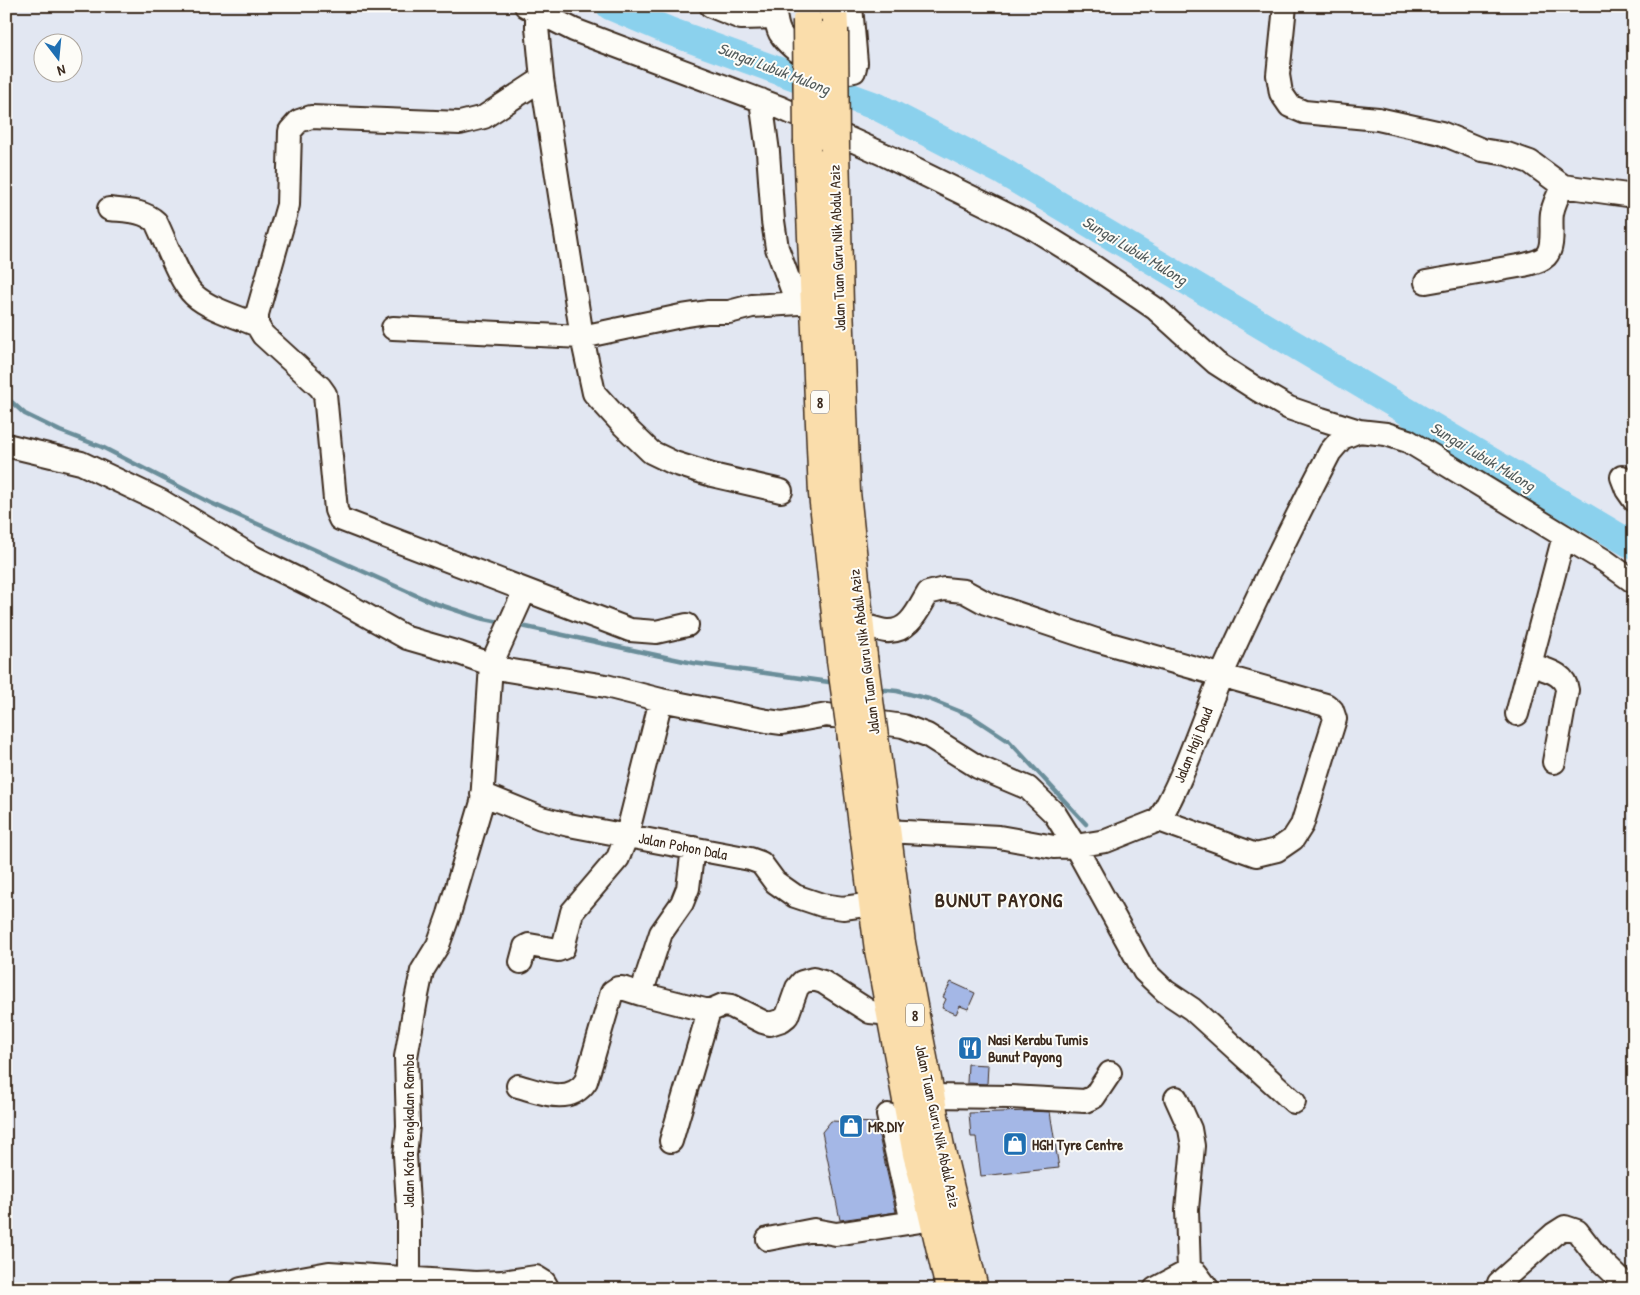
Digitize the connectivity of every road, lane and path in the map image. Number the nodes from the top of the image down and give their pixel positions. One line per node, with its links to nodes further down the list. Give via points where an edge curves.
1 (710, 6): 5 (street, via 741,18)
2 (851, 6): 5 (street, via 856,63 854,71 848,73 817,64 801,55 779,32)
3 (1285, 6): 10 (street, via 1278,76 1281,93 1290,106 1304,112 1378,119 1441,133 1482,150 1530,162)
4 (533, 8): 8 (street); 9 (street, via 574,30)
5 (775, 11)
6 (807, 13): 14 (main road, Jalan Tuan Guru Nik Abdul Aziz / 8, bridge)
7 (834, 17): 26 (main road, Jalan Tuan Guru Nik Abdul Aziz / 8, bridge, via 838,305 846,492)
8 (542, 79): 15 (street, via 484,117 460,123 311,117 299,120 290,131 288,205 257,314); 17 (street)
9 (760, 100): 14 (street, via 777,248 793,292); 18 (street, via 885,155 1028,225 1156,309 1216,363 1258,390 1289,408)
10 (1563, 186): 11 (street); 13 (street, via 1552,212 1547,255 1524,265)
11 (1634, 196)
12 (109, 209): 15 (street, via 151,217 194,295 207,304)
13 (1426, 282)
14 (810, 303): 17 (street, via 752,306 729,312 690,315); 28 (main road, Jalan Tuan Guru Nik Abdul Aziz / 8, via 823,494)
15 (257, 325): 25 (street, via 263,335 325,394 336,510 340,519)
16 (393, 328): 17 (street)
17 (582, 337): 21 (street, via 594,393 652,452 712,475)
18 (1360, 431): 23 (street, via 1408,440); 31 (street, Jalan Haji Daud, via 1342,438 1330,452 1269,572)
19 (6, 445): 30 (street, via 81,464 161,501 253,557 407,638)
20 (1622, 477): 22 (street)
21 (781, 491)
22 (1634, 500)
23 (1564, 536): 24 (street); 29 (street)
24 (1634, 582)
25 (525, 590): 27 (street, via 630,630 656,632); 30 (street, Jalan Kota Pengkalan Ramba)
26 (859, 624): 28 (main road, Jalan Tuan Guru Nik Abdul Aziz / 8); 31 (street, via 888,631 902,628 911,621 928,593 944,589 964,591 986,603 1096,640)
27 (687, 625)
28 (852, 659): 34 (main road, Jalan Tuan Guru Nik Abdul Aziz / 8, bridge)
29 (1530, 664): 33 (street); 35 (street, via 1560,675 1566,683)
30 (491, 665): 32 (street, via 606,686); 36 (street, Jalan Kota Pengkalan Ramba)
31 (1222, 676): 37 (street, Jalan Haji Daud, via 1179,782); 37 (street, via 1326,704 1332,710 1335,719 1302,825 1293,839 1277,850 1256,855)
32 (661, 700): 39 (street); 40 (street, via 782,723 827,715 903,726 927,735 978,767 1028,788 1055,814)
33 (1517, 714)
34 (863, 738): 38 (main road, Jalan Tuan Guru Nik Abdul Aziz / 8); 42 (main road, Jalan Tuan Guru Nik Abdul Aziz / 8)
35 (1554, 762)
36 (482, 794): 39 (street, Jalan Pohon Dala, via 541,818); 59 (street, Jalan Kota Pengkalan Ramba, via 449,914 438,945 422,972 406,1057)
37 (1159, 820): 40 (street, via 1106,841)
38 (886, 830): 40 (street, via 999,837 1054,847); 49 (main road, Jalan Tuan Guru Nik Abdul Aziz / 8, via 901,943)
39 (627, 836): 41 (street, Jalan Pohon Dala); 43 (street, via 618,858 572,912 563,948 528,946)
40 (1075, 846): 51 (street, via 1144,971 1165,991 1192,1009)
41 (692, 848): 42 (street, Jalan Pohon Dala, via 750,858 761,863 779,886 795,896 822,905 842,908); 44 (street, via 688,888 682,903 660,933)
42 (873, 904): 46 (main road, Jalan Tuan Guru Nik Abdul Aziz / 8)
43 (521, 962)
44 (642, 994): 45 (street); 48 (street, via 622,988 612,992 586,1082 581,1089 574,1094 551,1096)
45 (709, 1011): 46 (street, via 731,1006 763,1022 777,1022 787,1016 802,982 813,979 870,1012); 53 (street)
46 (891, 1014): 55 (main road, Jalan Tuan Guru Nik Abdul Aziz / 8, via 917,1154)
47 (1110, 1073): 49 (street, via 1094,1097 1085,1101)
48 (518, 1086)
49 (930, 1096): 54 (main road, Jalan Tuan Guru Nik Abdul Aziz / 8)
50 (1176, 1098): 58 (street, via 1190,1129 1193,1146 1188,1209)
51 (1294, 1102)
52 (888, 1115): 56 (street)
53 (671, 1141)
54 (944, 1161): 55 (main road, via 929,1171); 64 (main road, Jalan Tuan Guru Nik Abdul Aziz / 8)
55 (927, 1190): 56 (main road, Jalan Tuan Guru Nik Abdul Aziz / 8)
56 (923, 1220): 57 (street, via 836,1234 814,1230); 63 (main road, Jalan Tuan Guru Nik Abdul Aziz / 8)
57 (768, 1239)
58 (1189, 1271): 65 (street); 66 (street, via 1196,1273)
59 (409, 1280): 61 (street, via 329,1273); 62 (street, via 475,1284 536,1277)
60 (1494, 1287): 67 (street, via 1565,1227 1577,1231 1597,1257)
61 (241, 1289)
62 (548, 1289)
63 (950, 1289)
64 (974, 1289)
65 (1155, 1289)
66 (1208, 1289)
67 (1630, 1289)

